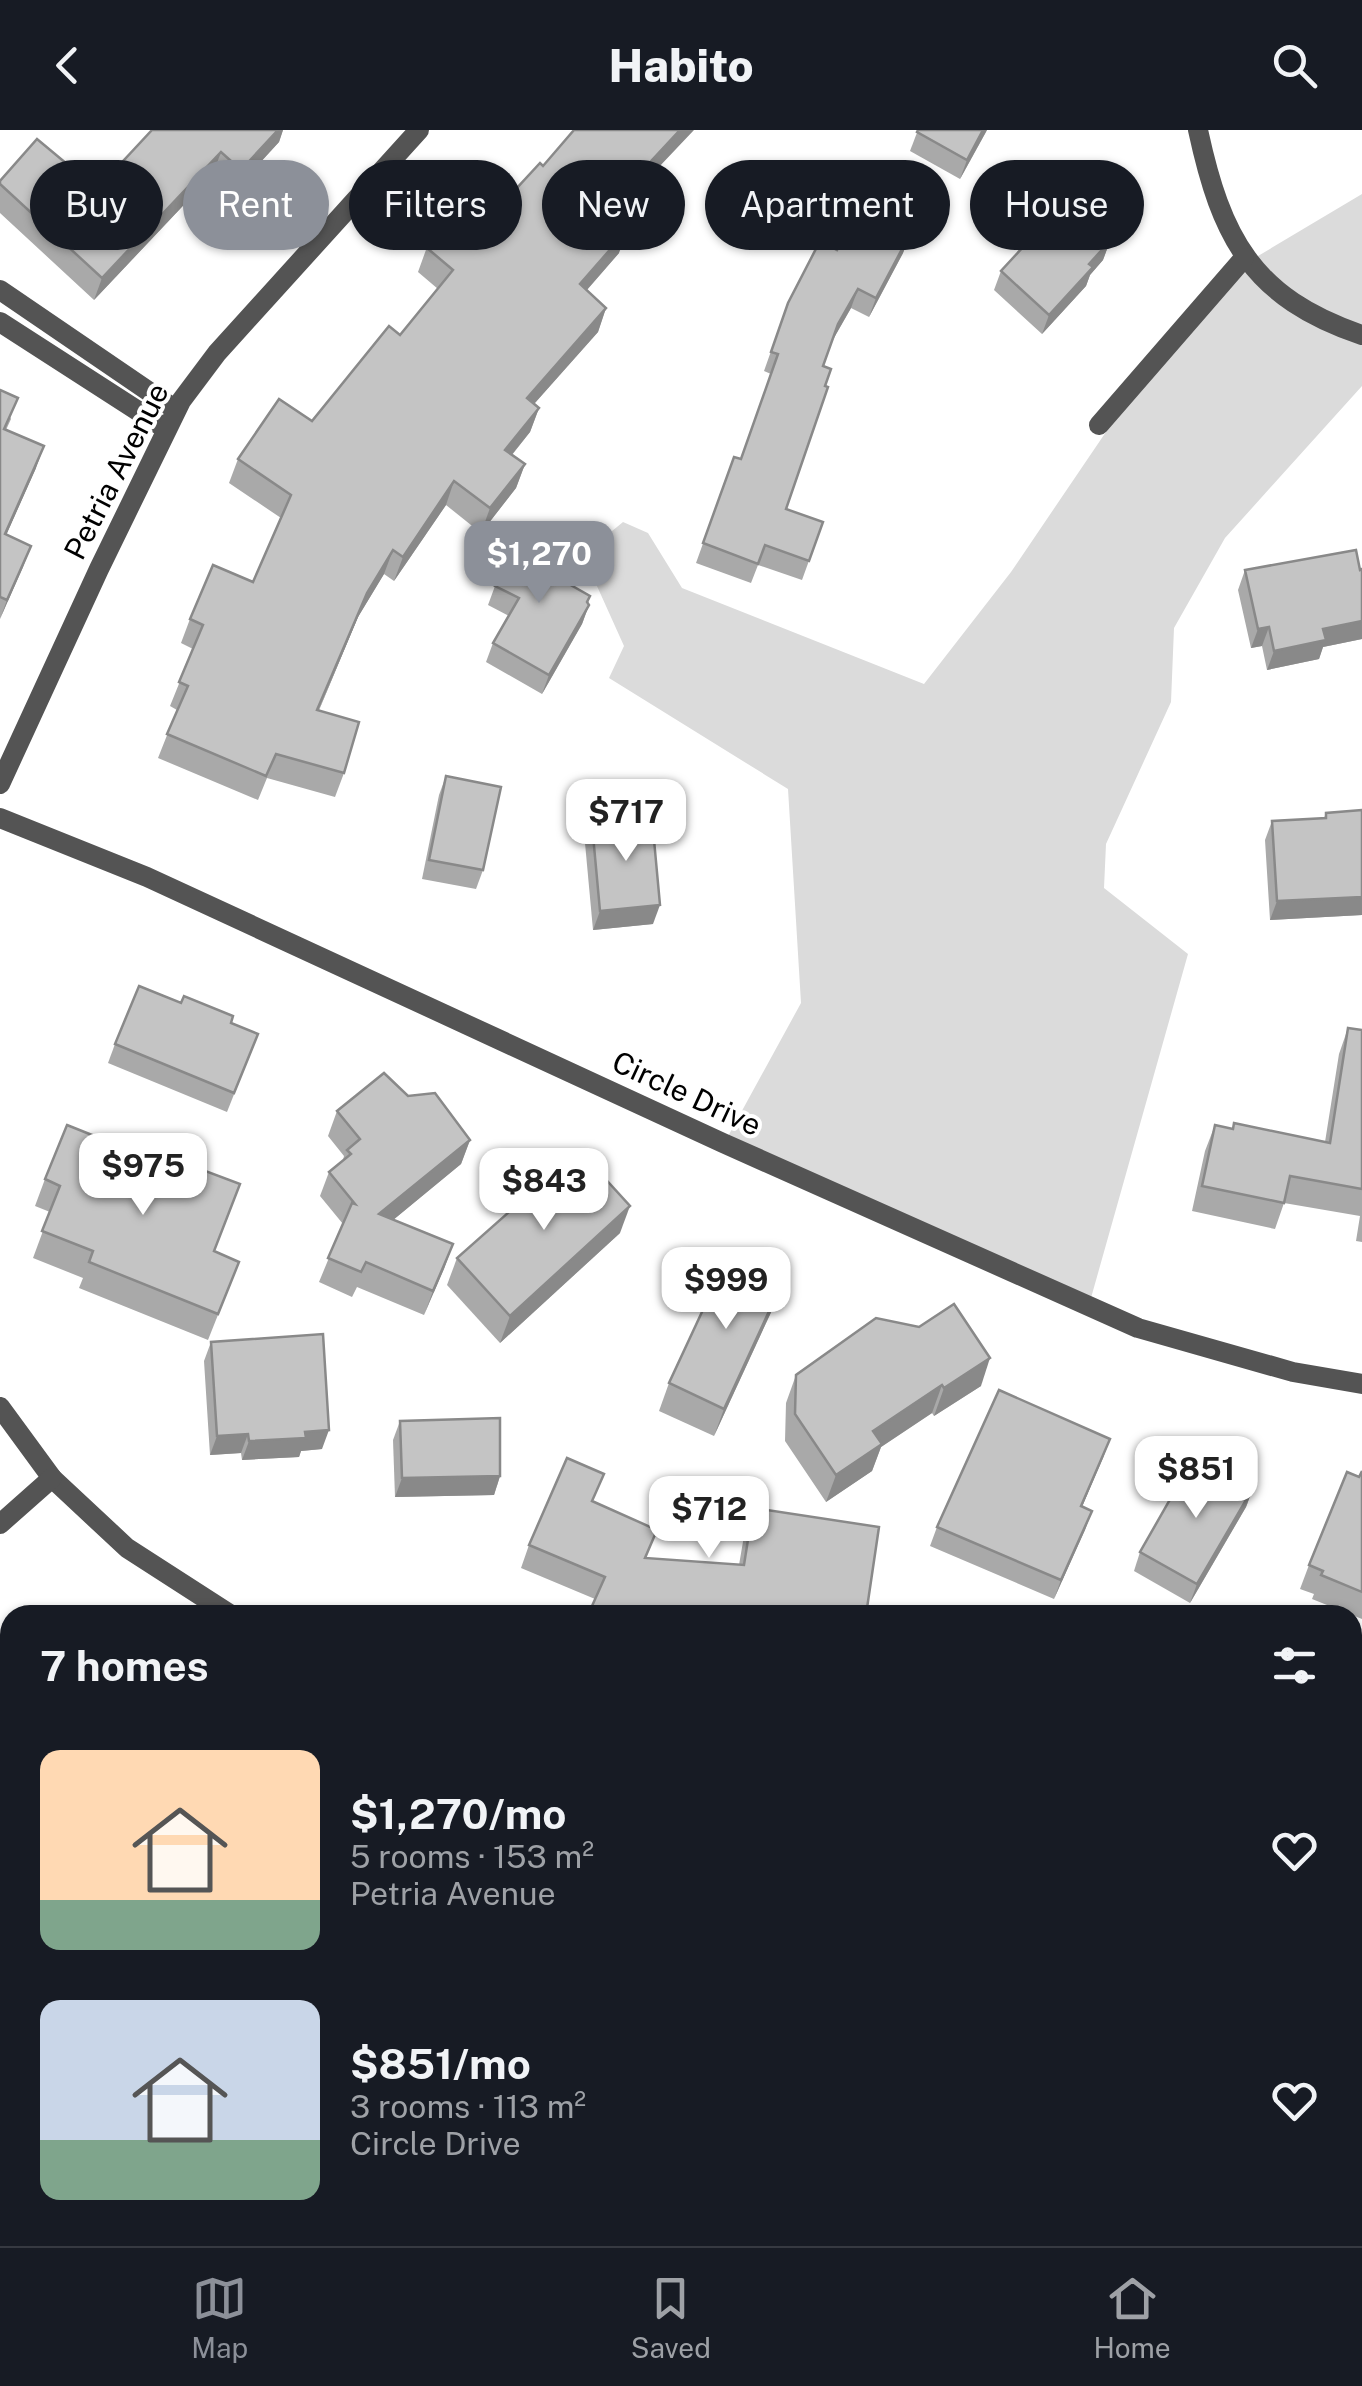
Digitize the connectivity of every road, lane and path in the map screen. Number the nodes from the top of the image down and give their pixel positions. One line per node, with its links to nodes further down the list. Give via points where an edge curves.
1 (420, 130): 7 (street, Petria Avenue, via 217,353)
2 (1198, 130): 3 (street, via 1224,222)
3 (1244, 258): 6 (street, via 1310,311); 8 (street)
4 (0, 290): 7 (street)
5 (0, 322): 7 (street)
6 (1362, 335)
7 (171, 419): 9 (street, Petria Avenue)
8 (1099, 425)
9 (0, 784)
10 (0, 818): 11 (street, Circle Drive, via 147,877 1138,1328 1293,1372)
11 (1362, 1384)
12 (0, 1408): 13 (street)
13 (52, 1478): 14 (street); 15 (street, via 127,1548)
14 (0, 1524)
15 (215, 1605)

